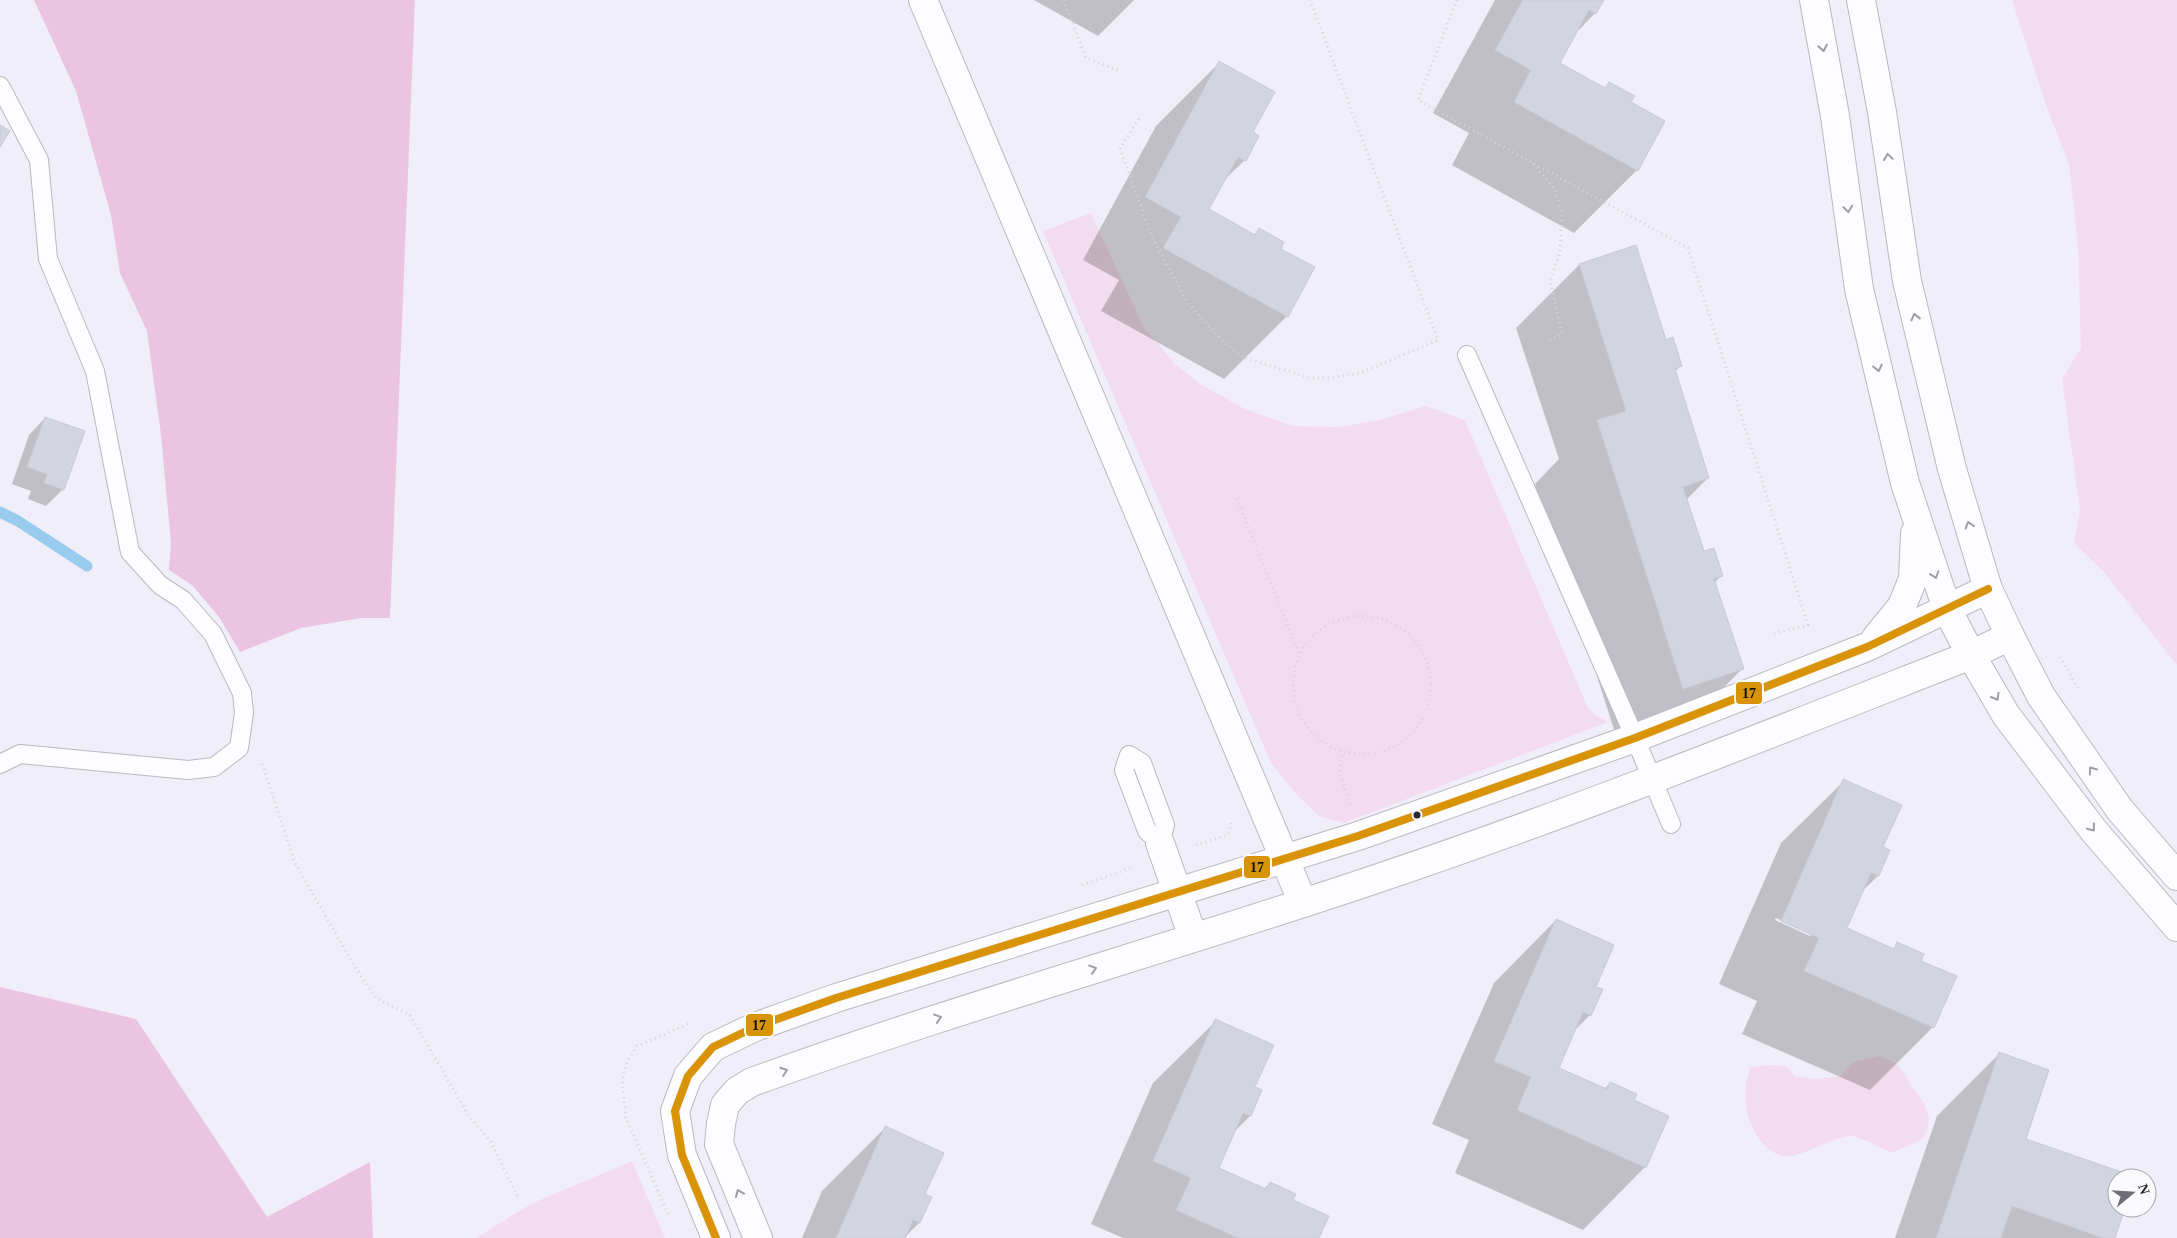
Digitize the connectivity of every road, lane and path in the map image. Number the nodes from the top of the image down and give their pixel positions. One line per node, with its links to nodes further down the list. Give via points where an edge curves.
1 (923, 0): 32 (street)
2 (1064, 0): 7 (path, via 1086,58)
3 (1310, 0): 9 (path, via 1438,340 1360,373 1330,378 1311,378 1244,358 1223,341 1187,302 1151,235 1120,148)
4 (1457, 0): 10 (path, via 1418,100)
5 (1814, 0): 14 (street, one-way to 14, via 1835,116 1859,289 1905,483)
6 (1861, 0): 15 (street, one-way to 6, via 1952,469 1907,280 1882,112)
7 (1120, 71)
8 (0, 86): 27 (lane, via 39,160 48,259 95,371 130,552 160,585 183,600 213,634 242,693 244,713 239,748 214,768 188,770 20,754)
9 (1139, 119)
10 (1530, 161): 11 (path, via 1555,190 1562,216 1560,253 1550,281 1562,334); 17 (path, via 1688,248 1808,625)
11 (1547, 342)
12 (1468, 355): 24 (lane)
13 (1237, 499): 22 (path)
14 (1916, 516): 16 (street, one-way to 16); 19 (street, via 1913,579 1902,606)
15 (1988, 589): 16 (street); 18 (street)
16 (1947, 609): 19 (street); 21 (street)
17 (1772, 634)
18 (2010, 636): 21 (street); 33 (street, one-way to 18, via 2120,810 2041,696)
19 (1866, 647): 24 (street)
20 (2058, 652): 23 (path)
21 (1971, 655): 28 (street); 36 (street, one-way to 36, via 2006,715 2088,823)
22 (1300, 656): 25 (path, via 1292,688 1297,710 1310,730 1328,745); 25 (path, via 1318,630 1338,620 1359,616 1380,618 1400,627 1416,642 1427,662 1431,685 1426,709 1415,729 1396,745 1374,753)
23 (2080, 692)
24 (1636, 738): 28 (lane); 32 (street)
25 (1342, 750): 29 (path, via 1340,774)
26 (260, 760): 38 (path, via 295,863 355,967 376,998 410,1015 469,1116 490,1142)
27 (0, 764)
28 (1652, 780): 30 (lane); 35 (street)
29 (1350, 807)
30 (1671, 824)
31 (1160, 843): 34 (street)
32 (1284, 860): 34 (street); 35 (street)
33 (2177, 876)
34 (1178, 892): 37 (street); 39 (street, via 836,998 755,1027 713,1047 688,1076 675,1110 682,1155)
35 (1303, 903): 37 (street)
36 (2177, 927)
37 (1193, 938): 40 (street, one-way to 37, via 719,1144 725,1105 737,1091 752,1082 854,1045)
38 (519, 1199)
39 (716, 1238)
40 (758, 1238)

